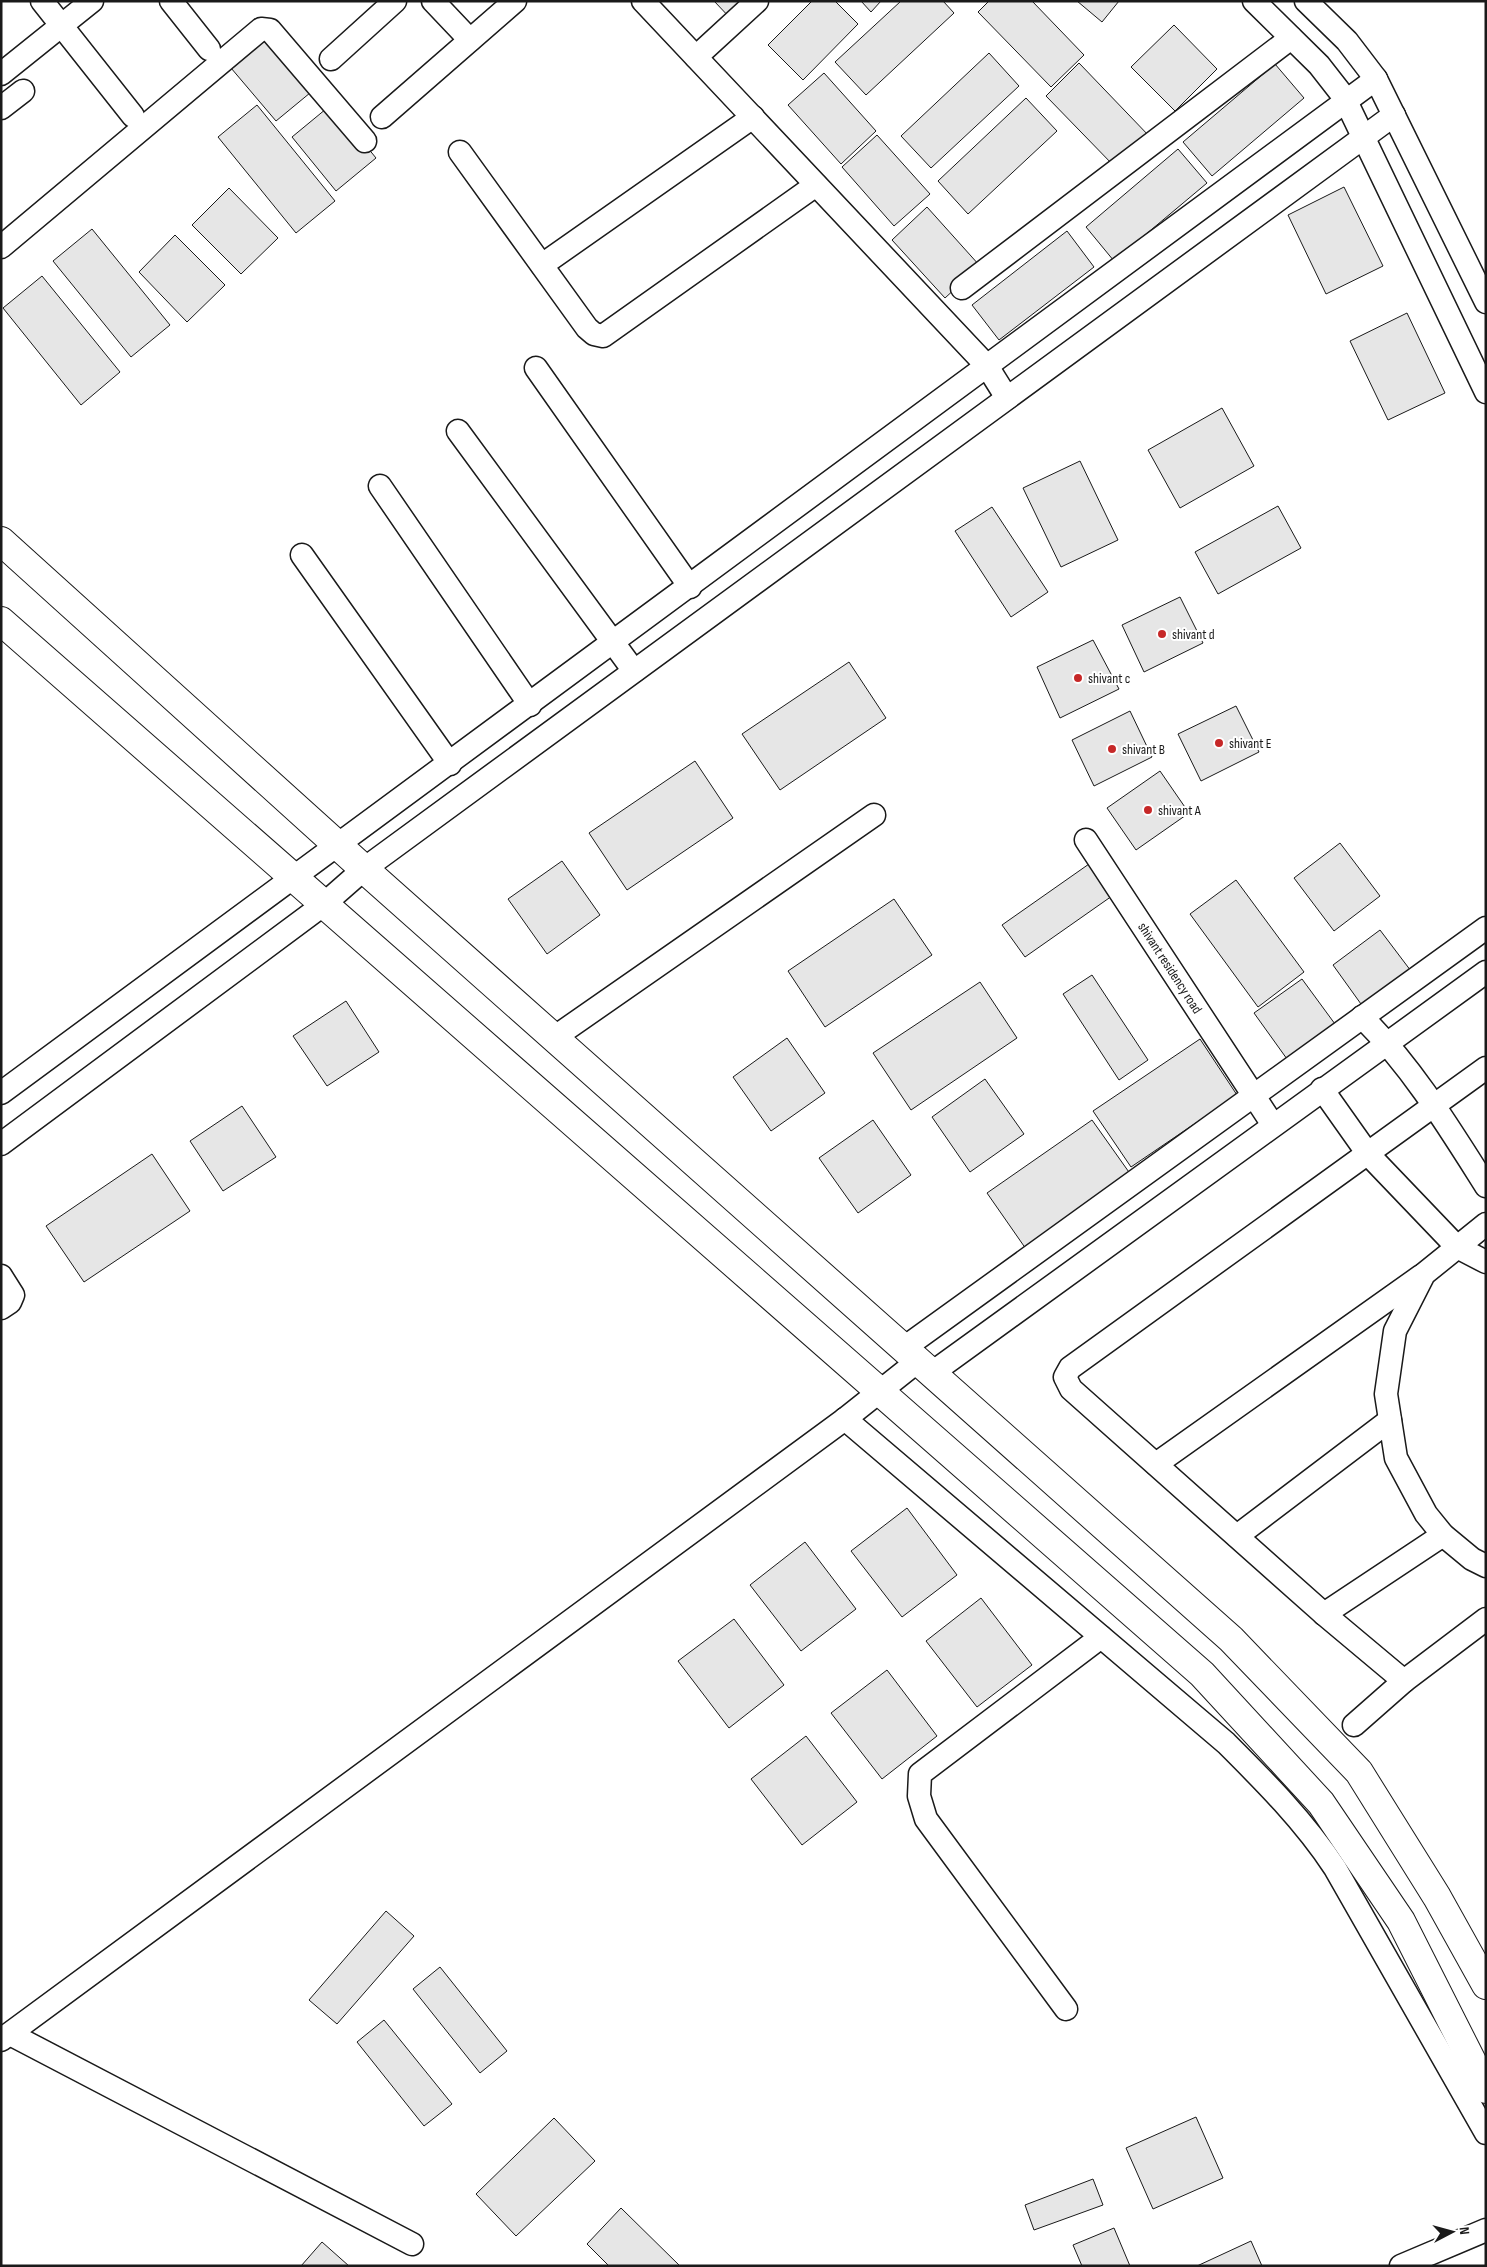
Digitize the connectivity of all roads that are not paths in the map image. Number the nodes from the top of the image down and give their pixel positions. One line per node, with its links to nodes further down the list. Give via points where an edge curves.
1 (42, 1): 11 (street)
2 (92, 1): 11 (street)
3 (171, 1): 14 (street)
4 (395, 1): 16 (street)
5 (432, 1): 13 (street)
6 (515, 1): 13 (street)
7 (643, 1): 15 (street)
8 (757, 1): 15 (street)
9 (1254, 1): 12 (street)
10 (1306, 1): 18 (street, via 1347,41)
11 (61, 25): 17 (street); 23 (street)
12 (1291, 38): 20 (street, via 1319,65); 32 (street)
13 (470, 40): 24 (street)
14 (209, 49)
15 (696, 57): 25 (street)
16 (331, 59)
17 (1, 74)
18 (1376, 79): 20 (street); 22 (street)
19 (23, 91): 21 (street)
20 (1346, 101): 26 (street); 34 (street)
21 (1, 108)
22 (1394, 115): 26 (street); 33 (street)
23 (133, 116)
24 (382, 117)
25 (753, 118): 29 (street); 31 (street)
26 (1364, 137): 36 (street); 37 (street)
27 (365, 141): 30 (street, via 270,30 261,29)
28 (460, 152): 31 (street)
29 (816, 185): 31 (street, via 603,336 587,328); 34 (street)
30 (1, 247)
31 (542, 265)
32 (962, 288)
33 (1486, 302)
34 (988, 366): 37 (street); 42 (street)
35 (536, 368): 42 (street)
36 (1486, 392)
37 (1007, 398): 45 (street)
38 (458, 431): 44 (street)
39 (380, 486): 46 (street)
40 (1, 541): 50 (main road)
41 (302, 555): 47 (street)
42 (690, 587): 44 (street)
43 (1, 621): 52 (main road)
44 (613, 644): 45 (street); 46 (street)
45 (634, 671): 51 (street)
46 (530, 704): 47 (street)
47 (450, 764): 50 (street)
48 (874, 815): 57 (street)
49 (1086, 840): 62 (street, shivant residency road)
50 (340, 846): 51 (main road); 52 (street)
51 (364, 869): 53 (street); 57 (main road)
52 (293, 878): 53 (main road); 61 (street)
53 (323, 905): 65 (street); 75 (main road)
54 (1486, 928): 56 (street)
55 (1486, 972): 58 (street)
56 (1362, 1017): 58 (street); 62 (street)
57 (555, 1037): 74 (main road)
58 (1387, 1042): 60 (street); 63 (street)
59 (1486, 1068): 63 (street)
60 (1322, 1089): 64 (street); 66 (street)
61 (1, 1093)
62 (1254, 1095): 64 (street, shivant residency road); 74 (street)
63 (1435, 1105): 66 (street); 67 (street)
64 (1273, 1125): 74 (street)
65 (1, 1144)
66 (1368, 1154): 69 (street); 78 (street, via 1070,1368 1065,1377 1071,1389)
67 (1486, 1186)
68 (1486, 1224): 69 (street)
69 (1456, 1247): 70 (street); 71 (street)
70 (1486, 1262)
71 (1424, 1274): 77 (street, via 1395,1331 1386,1394); 78 (street)
72 (1, 1276): 73 (street, via 14,1294 10,1302)
73 (1, 1308)
74 (918, 1361): 75 (street); 87 (main road, via 1231,1639 1359,1772 1438,1897)
75 (880, 1392): 76 (street); 90 (main road, via 1202,1674 1321,1803 1401,1921)
76 (845, 1419): 84 (street); 89 (street)
77 (1390, 1420): 79 (street, via 1396,1458 1426,1514); 80 (street)
78 (1156, 1464): 80 (street)
79 (1443, 1535): 81 (street, via 1472,1559); 82 (street)
80 (1237, 1536): 82 (street)
81 (1486, 1566)
82 (1324, 1614): 85 (street)
83 (1486, 1620): 85 (street)
84 (1101, 1637): 88 (street, via 920,1774 919,1796 926,1819); 91 (street, via 1226,1743 1315,1837)
85 (1404, 1681): 86 (street)
86 (1354, 1725)
87 (1486, 1985)
88 (1066, 2009)
89 (5, 2037): 93 (street)
90 (1486, 2088)
91 (1486, 2133)
92 (1486, 2230): 94 (street)
93 (412, 2244)
94 (1401, 2266)

